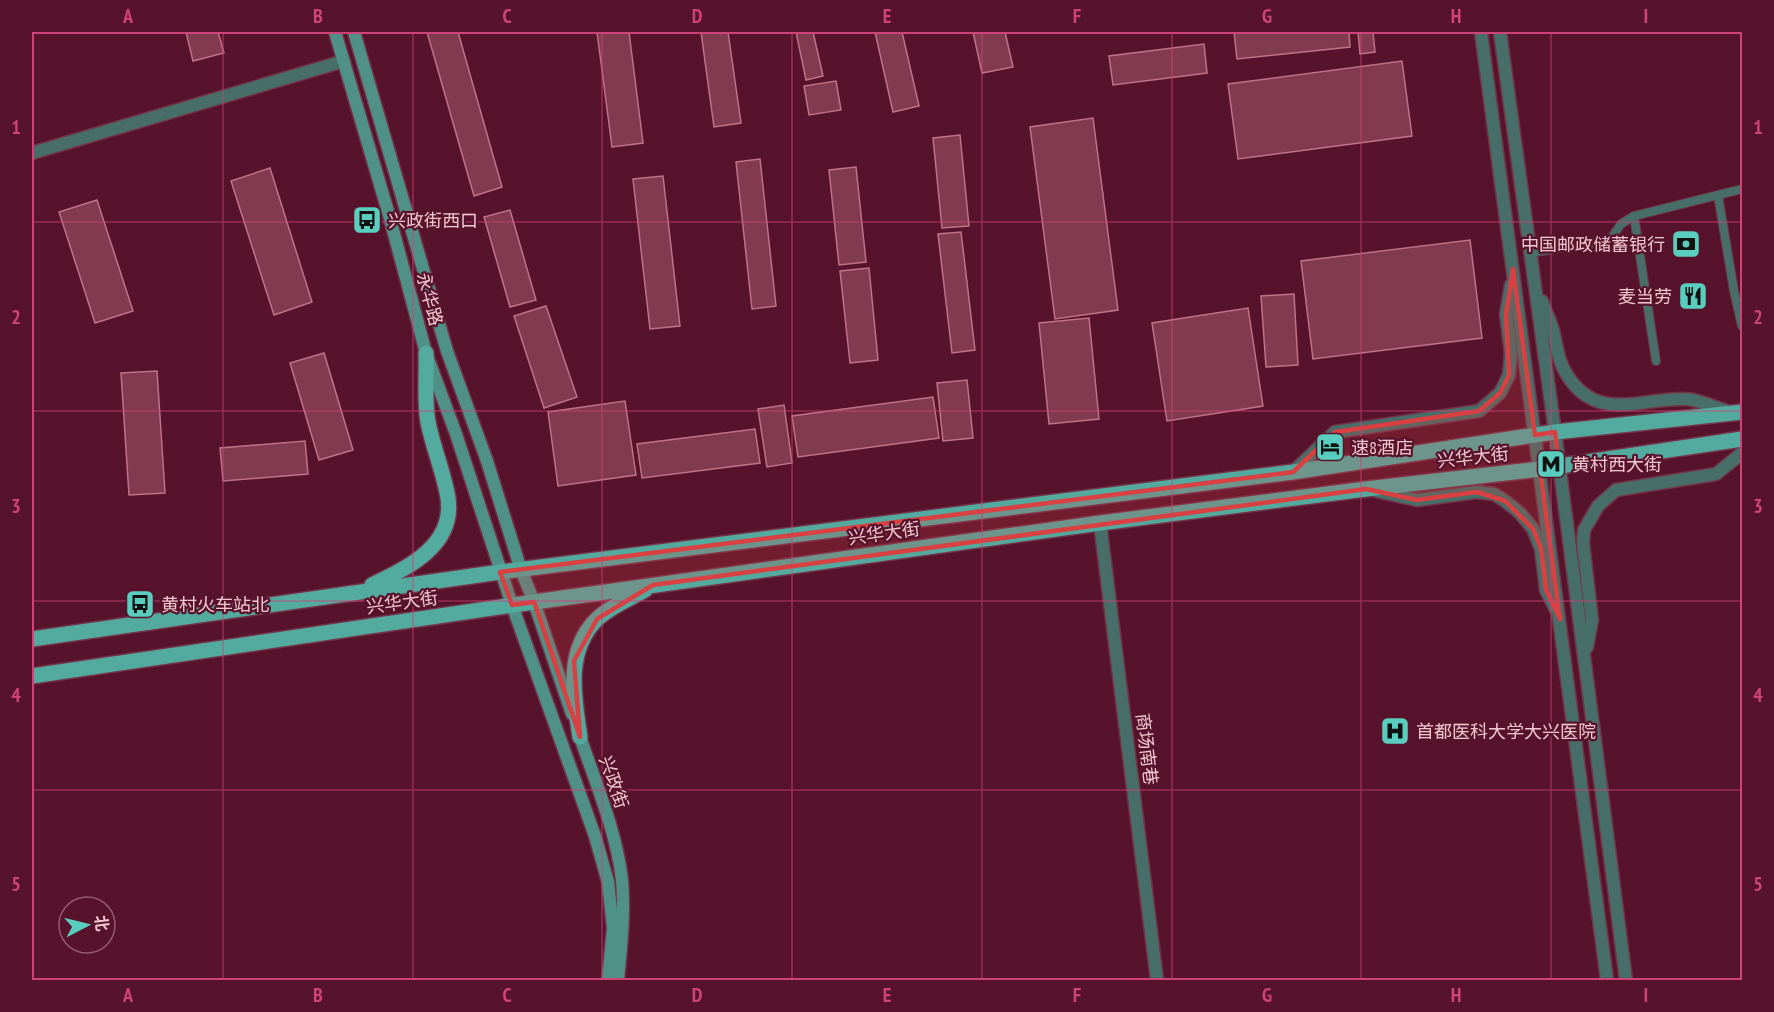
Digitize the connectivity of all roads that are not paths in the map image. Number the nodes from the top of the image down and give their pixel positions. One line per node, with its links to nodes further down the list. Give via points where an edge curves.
1 (335, 32): 5 (main road, 永华路)
2 (354, 32): 26 (main road, 永华路, via 447,351 487,461)
3 (1481, 32): 11 (street)
4 (1500, 32): 10 (street)
5 (344, 61): 6 (street); 14 (main road, 永华路)
6 (32, 153)
7 (1743, 189): 8 (lane)
8 (1718, 195): 9 (lane); 13 (lane)
9 (1635, 216): 10 (lane, via 1621,224 1610,240); 15 (lane)
10 (1530, 253): 12 (street)
11 (1513, 269): 18 (street); 23 (street, via 1506,314 1511,353 1509,375 1500,393 1479,411 1335,432)
12 (1534, 281): 16 (street, via 1566,374 1587,398 1617,405 1688,399); 17 (street)
13 (1743, 326)
14 (426, 353): 27 (main road, 永华路); 29 (main road, via 428,420 448,500 447,520 430,551 408,567 372,585)
15 (1656, 361)
16 (1738, 413): 17 (main road, 兴华大街)
17 (1555, 432): 18 (main road, 兴华大街); 21 (street)
18 (1535, 435): 22 (street); 23 (main road, 兴华大街)
19 (1743, 439): 21 (main road, 兴华大街)
20 (1743, 453): 34 (street, via 1716,474 1616,490 1598,506 1584,530 1592,620)
21 (1559, 466): 22 (main road, 兴华大街); 34 (street)
22 (1540, 469): 24 (main road, 兴华大街); 32 (street)
23 (1293, 472): 26 (main road, 兴华大街)
24 (1366, 489): 25 (main road, 兴华大街); 32 (street, via 1417,500 1477,492 1494,494 1505,501 1533,529 1541,549 1546,590)
25 (1100, 523): 28 (main road, 兴华大街); 39 (street, 商场南巷)
26 (520, 570): 27 (main road, 兴华大街); 30 (main road, 永华路)
27 (501, 572): 29 (main road, 兴华大街); 31 (main road, 永华路)
28 (653, 585): 30 (main road, 兴华大街); 36 (main road, via 597,619 585,636 574,661 573,692)
29 (337, 594): 33 (main road, 兴华大街)
30 (534, 602): 31 (main road, 兴华大街); 36 (main road, 兴政街)
31 (512, 605): 35 (main road, 兴华大街); 37 (main road, 兴政街, via 608,882 613,928)
32 (1560, 618): 40 (street)
33 (32, 639)
34 (1584, 660): 41 (street)
35 (32, 676)
36 (580, 737): 38 (main road, 兴政街, via 612,833 622,878)
37 (608, 981)
38 (618, 981)
39 (1157, 981)
40 (1607, 981)
41 (1626, 981)

